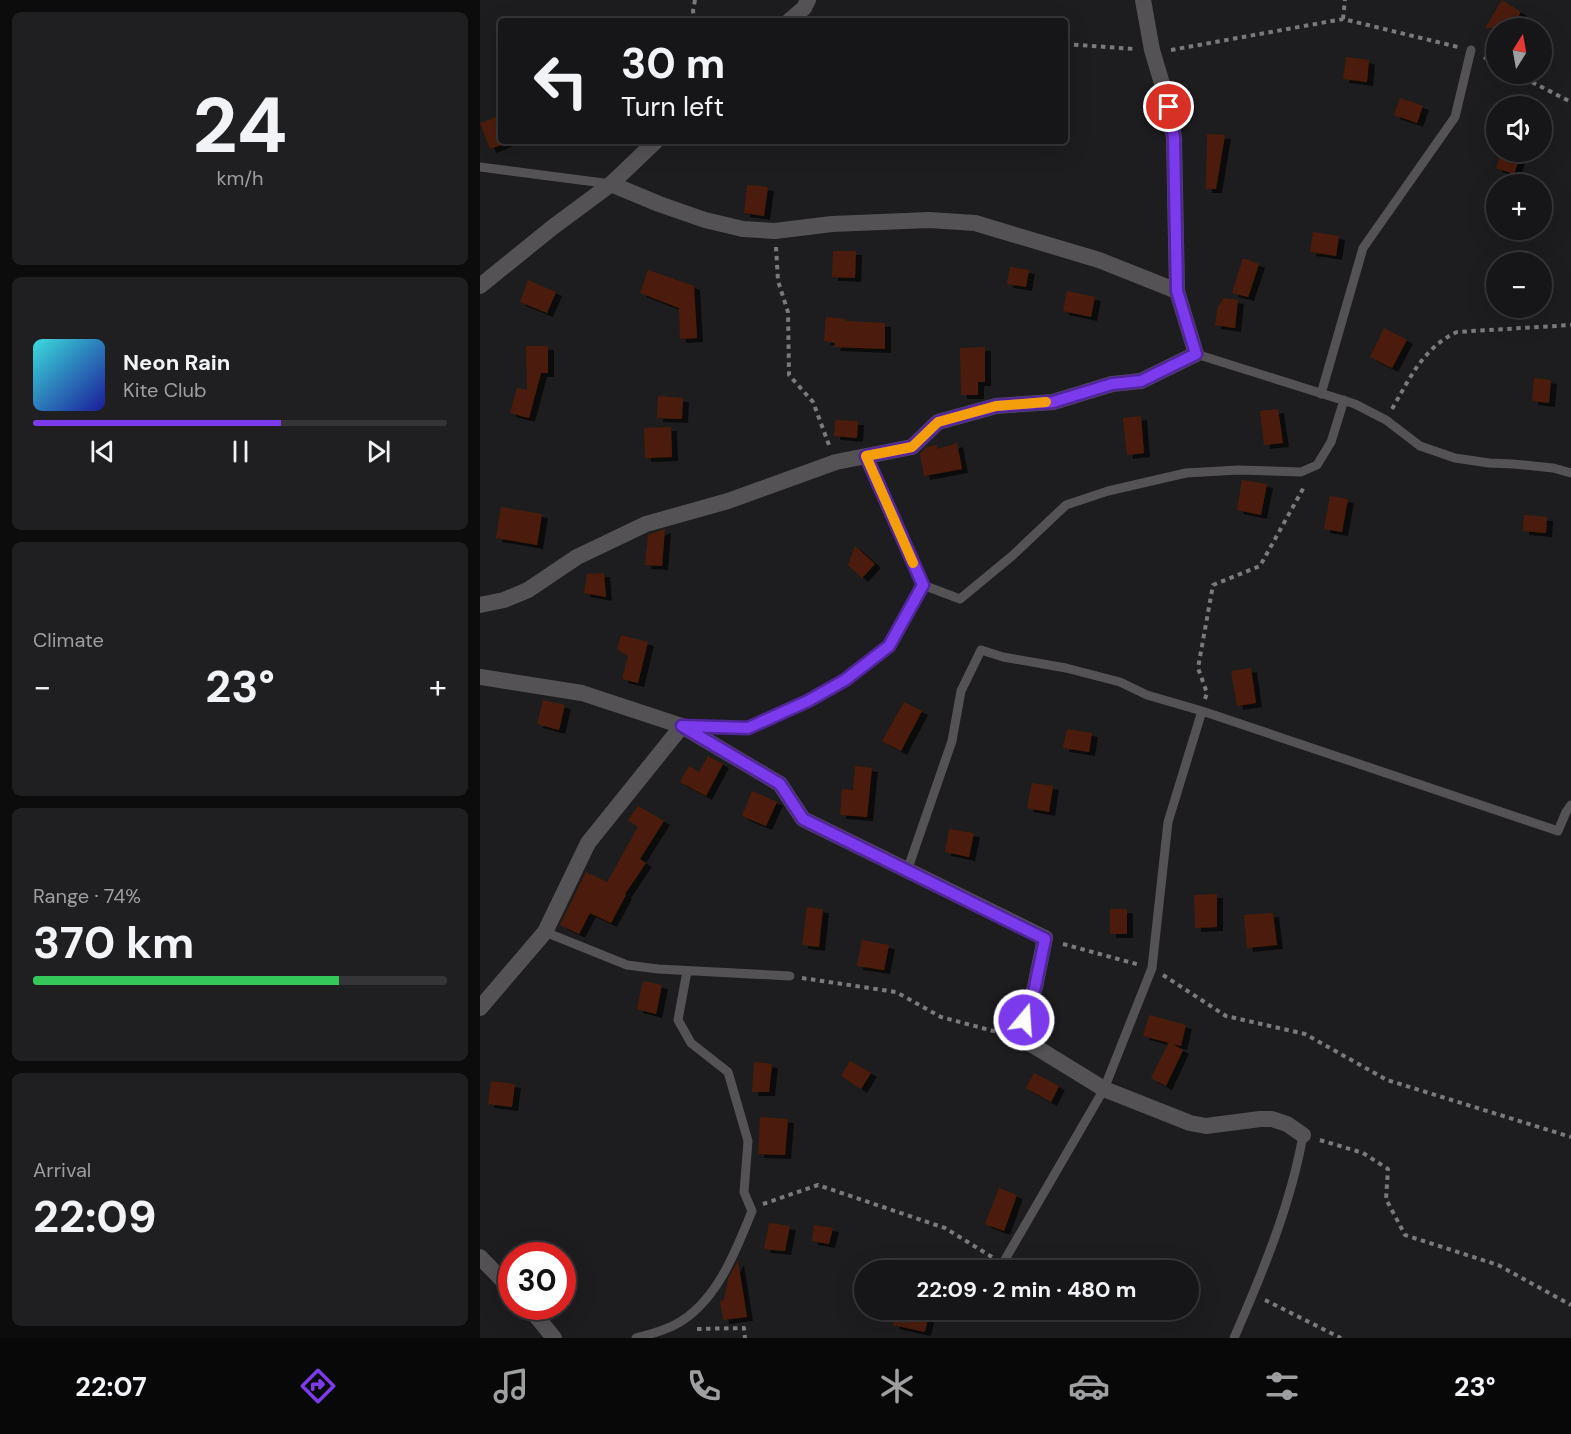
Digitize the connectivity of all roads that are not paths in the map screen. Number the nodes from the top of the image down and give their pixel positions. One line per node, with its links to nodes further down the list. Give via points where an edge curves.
1 (808, 0): 3 (street)
2 (1143, 0): 9 (street, via 1174,138)
3 (792, 18)
4 (1471, 50): 11 (lane, via 1455,117 1363,248)
5 (653, 144): 7 (street)
6 (480, 167): 7 (lane)
7 (611, 184): 8 (street); 9 (street, via 705,220 743,229 774,231 879,221 975,223 1099,260)
8 (480, 286)
9 (1177, 291): 10 (street)
10 (1196, 354): 11 (lane); 13 (street, via 1141,381 1112,384 1053,402 996,406 938,422 912,447)
11 (1321, 394): 12 (lane)
12 (1344, 400): 14 (lane, via 1386,420 1420,446 1455,458); 15 (lane, via 1331,442 1317,465 1300,472 1186,473 1108,491 1066,506 960,599)
13 (866, 456): 15 (lane); 16 (street, via 836,462 728,501 646,524 577,557 528,590)
14 (1571, 473)
15 (923, 585): 19 (lane, via 889,646 845,680 748,728)
16 (480, 605)
17 (480, 677): 19 (street, via 582,693)
18 (1202, 711): 20 (lane, via 1558,831); 21 (lane, via 1066,668 981,650 961,691 952,741); 26 (lane, via 1168,822 1152,968)
19 (682, 726): 21 (street, via 780,784 803,819); 22 (street, via 588,843)
20 (1571, 805)
21 (908, 872): 26 (street, via 1045,939 1035,987 1018,1036)
22 (545, 933): 23 (lane, via 627,965); 25 (street)
23 (687, 971): 24 (lane); 33 (lane, via 678,1020 691,1043 728,1072 748,1141 744,1192 752,1211 725,1272 702,1304 683,1321)
24 (790, 976)
25 (480, 1008)
26 (1104, 1089): 27 (street, via 1190,1123 1206,1126 1272,1119); 29 (lane)
27 (1303, 1135): 34 (lane, via 1284,1209)
28 (480, 1257): 30 (street)
29 (1005, 1260)
30 (498, 1276)
31 (539, 1320): 32 (street)
32 (554, 1338)
33 (636, 1338)
34 (1234, 1338)

